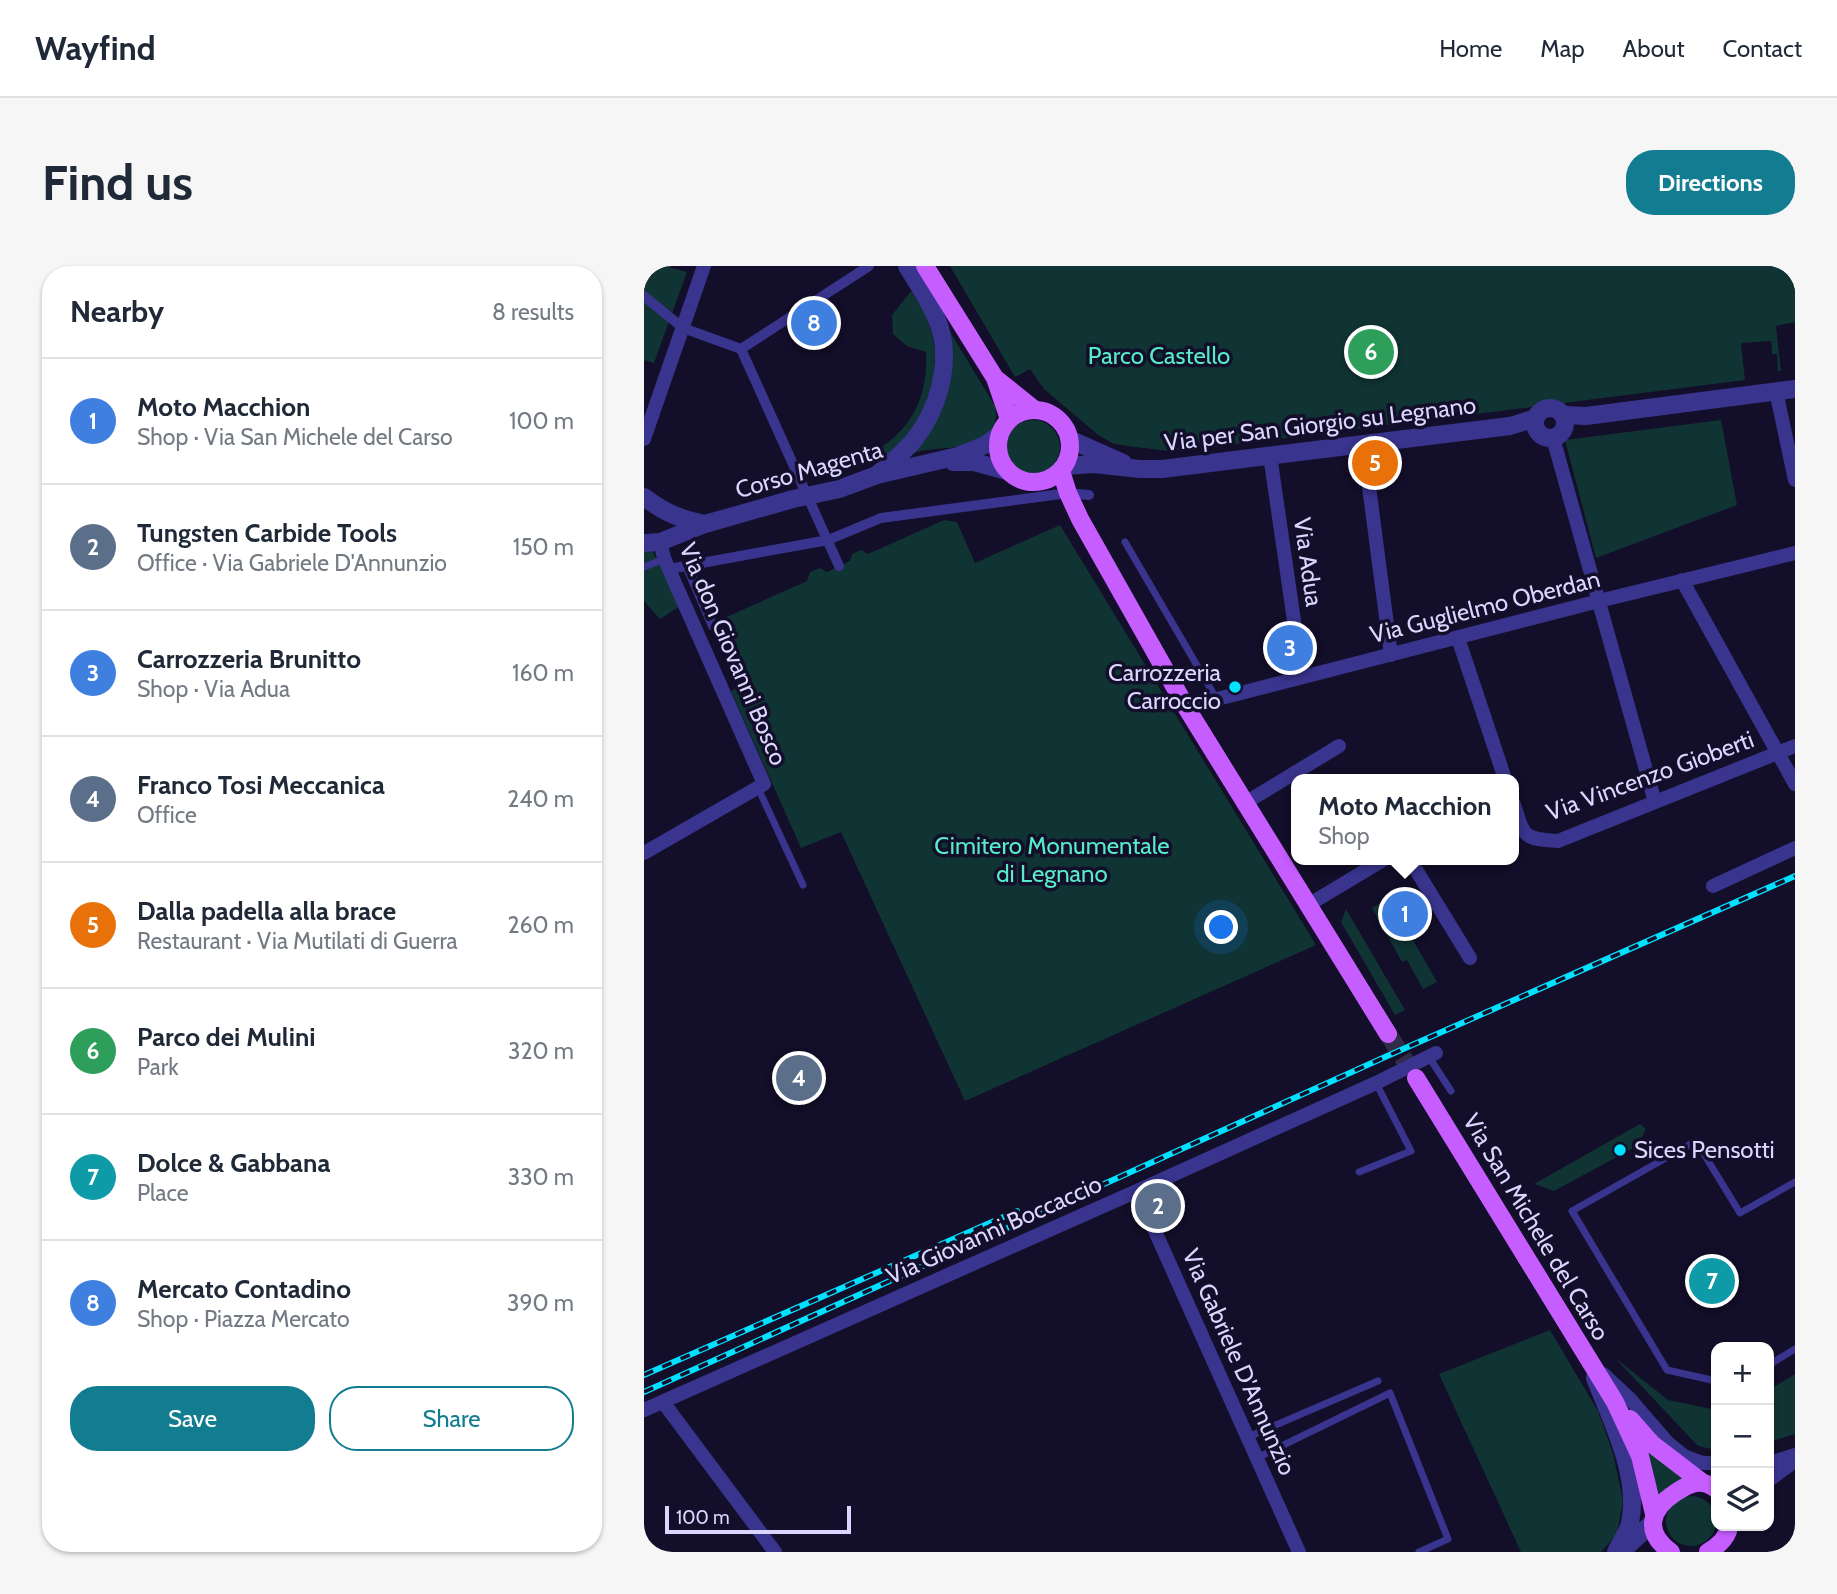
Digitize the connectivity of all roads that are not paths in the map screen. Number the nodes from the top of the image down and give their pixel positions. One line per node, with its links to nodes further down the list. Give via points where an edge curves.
1 (704, 266): 6 (street)
2 (869, 266): 7 (street)
3 (907, 266): 23 (street, via 940,326 943,373 933,407 916,438)
4 (925, 266): 8 (main road)
5 (644, 296): 6 (street)
6 (682, 328): 7 (street); 16 (street)
7 (741, 349): 29 (street)
8 (995, 378): 11 (main road); 12 (main road)
9 (1795, 389): 10 (street, Via per San Giorgio su Legnano)
10 (1776, 391): 14 (street, Via per San Giorgio su Legnano, via 1586,416); 25 (street)
11 (1035, 410): 12 (main road); 17 (main road, via 1061,422)
12 (1009, 419): 15 (main road)
13 (1536, 423): 14 (street, via 1541,435); 14 (street, Via per San Giorgio su Legnano, via 1546,409 1556,409); 18 (street, Via per San Giorgio su Legnano)
14 (1560, 426): 40 (street)
15 (999, 435): 19 (street, Corso Magenta, via 975,450); 22 (main road, via 998,454)
16 (644, 439)
17 (1069, 439): 20 (street, Via per San Giorgio su Legnano); 21 (main road, via 1069,458)
18 (1270, 455): 20 (street, Via per San Giorgio su Legnano, via 1162,469); 44 (street, Via Adua)
19 (925, 464): 22 (street, Corso Magenta, via 974,463); 23 (street, Corso Magenta)
20 (1135, 468): 21 (street, Via per San Giorgio su Legnano, via 1094,464)
21 (1063, 469): 26 (main road); 27 (main road)
22 (1007, 471): 26 (main road, via 1023,481)
23 (877, 475): 29 (street, Corso Magenta)
24 (1368, 479): 43 (street)
25 (1795, 480)
26 (1042, 482): 27 (main road)
27 (1063, 494): 28 (street); 32 (street, via 881,518); 46 (main road)
28 (1089, 495)
29 (808, 496): 31 (street, Corso Magenta); 32 (street)
30 (647, 499): 31 (street, Corso Magenta, via 664,512); 34 (street, Corso Magenta, via 656,520 652,532)
31 (705, 524): 34 (street, Corso Magenta)
32 (828, 540): 36 (street); 37 (street)
33 (1125, 542): 45 (lane)
34 (656, 550): 36 (street); 38 (lane); 54 (street, Via don Giovanni Bosco)
35 (1795, 553): 39 (street, Via Guglielmo Oberdan)
36 (687, 566): 41 (street)
37 (839, 566)
38 (644, 567)
39 (1682, 580): 40 (street, Via Guglielmo Oberdan); 49 (street)
40 (1599, 601): 42 (street, Via Guglielmo Oberdan); 55 (street)
41 (713, 626)
42 (1458, 638): 43 (street, Via Guglielmo Oberdan); 51 (street)
43 (1391, 654): 44 (street, Via Guglielmo Oberdan)
44 (1302, 676): 45 (street, Via Guglielmo Oberdan)
45 (1217, 699): 46 (street, Via Guglielmo Oberdan)
46 (1186, 707): 56 (main road)
47 (1339, 746): 50 (street)
48 (1795, 746): 49 (street, Via Vincenzo Gioberti)
49 (1778, 753): 53 (street); 55 (street, Via Vincenzo Gioberti)
50 (1293, 774)
51 (1503, 774)
52 (1291, 775): 56 (street)
53 (1795, 784)
54 (761, 786): 59 (street); 62 (lane)
55 (1655, 802): 57 (street, Via Vincenzo Gioberti, via 1558,841 1534,839 1522,830)
56 (1245, 803): 64 (main road)
57 (1519, 820)
58 (1795, 848): 63 (street)
59 (644, 853)
60 (1375, 865): 64 (street)
61 (1413, 865): 65 (street)
62 (803, 885)
63 (1713, 886)
64 (1308, 905): 66 (main road)
65 (1470, 958)
66 (1388, 1034)
67 (1433, 1055): 69 (street, Via Giovanni Boccaccio); 70 (lane)
68 (1416, 1078): 75 (main road, Via San Michele del Carso)
69 (1376, 1083): 71 (lane, via 1411,1151); 73 (street, Via Giovanni Boccaccio)
70 (1451, 1091)
71 (1359, 1172)
72 (1795, 1182): 77 (lane, via 1740,1213 1696,1141 1573,1211 1667,1370)
73 (1137, 1191): 79 (street, Via Giovanni Boccaccio); 82 (street, Via Gabriele D'Annunzio)
74 (1795, 1349): 76 (lane)
75 (1589, 1362): 80 (main road, Via San Michele del Carso); 87 (street, via 1630,1399 1668,1443 1684,1456); 96 (street, via 1633,1494 1630,1525)
76 (1774, 1362)
77 (1711, 1380)
78 (1378, 1381): 82 (lane)
79 (663, 1402): 81 (street, Via Giovanni Boccaccio); 93 (street)
80 (1615, 1402): 89 (main road, via 1652,1444); 90 (main road, via 1640,1455)
81 (644, 1410)
82 (1248, 1437): 84 (street, Via Gabriele D'Annunzio)
83 (1795, 1455): 85 (street)
84 (1257, 1458): 94 (street, Via Gabriele D'Annunzio); 95 (lane, via 1390,1392 1448,1539)
85 (1774, 1460)
86 (1795, 1461): 88 (street)
87 (1711, 1463)
88 (1774, 1476)
89 (1711, 1484): 90 (main road, via 1684,1487 1667,1498)
90 (1653, 1518): 96 (street); 97 (main road, via 1658,1538)
91 (1728, 1531): 98 (main road)
92 (1730, 1531): 99 (main road)
93 (775, 1552)
94 (1299, 1552)
95 (1419, 1552)
96 (1618, 1552)
97 (1671, 1552)
98 (1708, 1552)
99 (1736, 1552)

